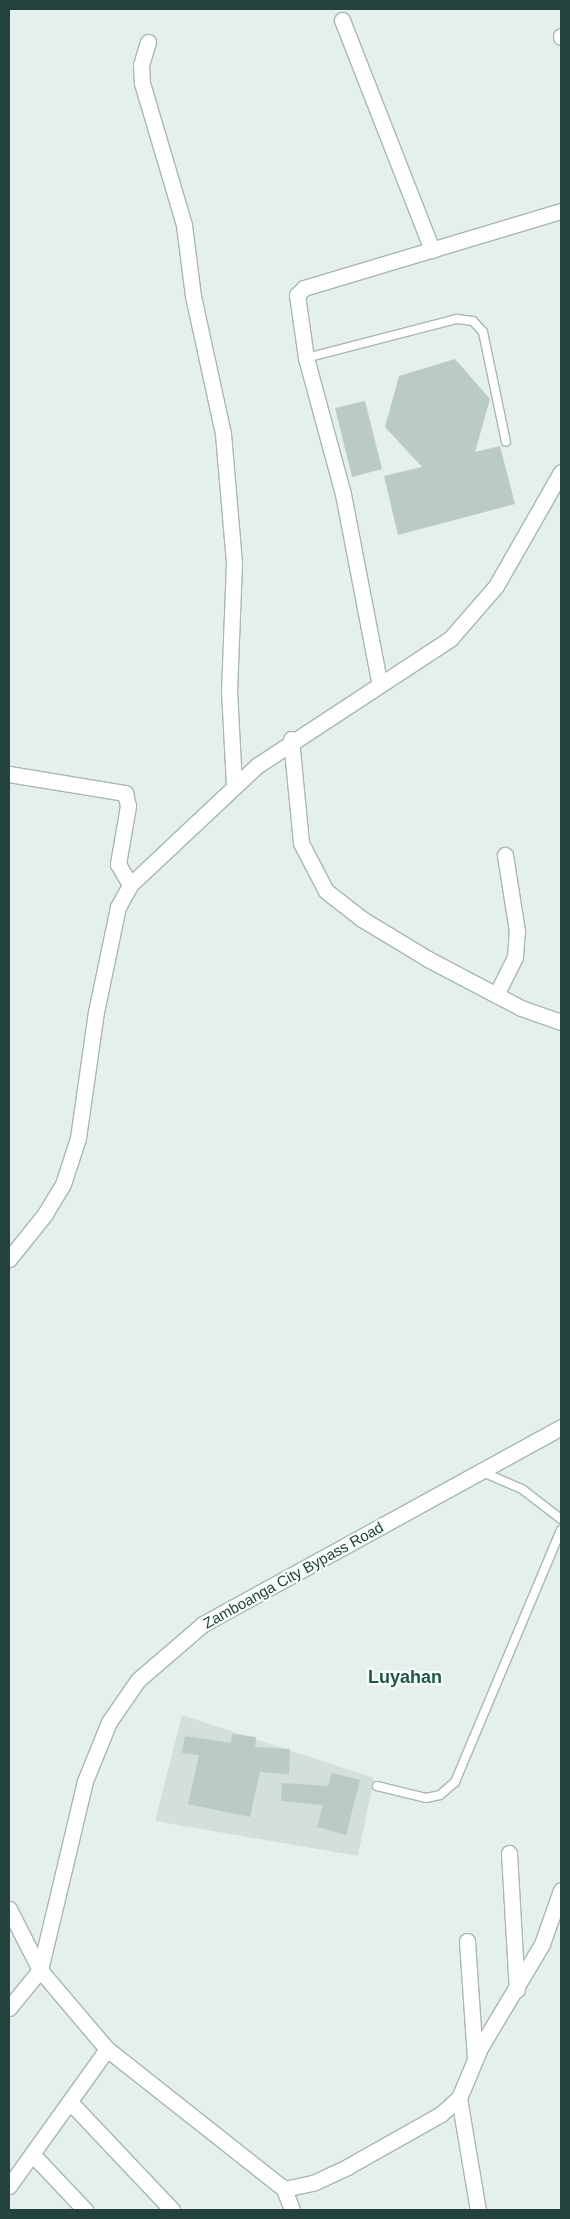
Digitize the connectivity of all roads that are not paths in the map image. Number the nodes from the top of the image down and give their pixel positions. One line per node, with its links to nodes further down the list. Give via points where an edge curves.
1 (342, 20): 4 (street)
2 (148, 42): 11 (street, via 141,65 142,83 184,225 193,296 223,434 234,562 229,690)
3 (561, 211): 4 (street)
4 (432, 250): 5 (street, via 304,288 297,295 297,311)
5 (306, 358): 6 (lane, via 456,320 473,321 483,332); 8 (street, via 343,494)
6 (506, 442)
7 (561, 472): 8 (street, via 518,552 474,616 450,639)
8 (379, 681): 9 (street)
9 (291, 739): 11 (street); 14 (street, via 301,844 326,891 362,919)
10 (9, 774): 13 (street, via 125,792 127,814 118,864)
11 (234, 784): 13 (street)
12 (505, 855): 14 (street, via 517,931 515,957)
13 (130, 885): 16 (street, via 118,907 96,1012 78,1138 63,1184 45,1214)
14 (496, 995): 15 (street)
15 (561, 1022)
16 (9, 1259)
17 (561, 1427): 18 (street, Zamboanga City Bypass Road)
18 (480, 1471): 19 (lane, via 522,1489); 26 (street, Zamboanga City Bypass Road, via 203,1624 138,1680 109,1722 85,1781)
19 (561, 1518)
20 (561, 1530): 21 (lane, via 454,1782 440,1795 426,1798)
21 (377, 1786)
22 (509, 1853): 27 (street)
23 (561, 1890): 27 (street, via 542,1944)
24 (9, 1909): 26 (street)
25 (467, 1941): 30 (street)
26 (40, 1970): 28 (street, Zamboanga City Bypass Road); 29 (street)
27 (517, 1990): 30 (street)
28 (9, 2008)
29 (107, 2049): 32 (street); 35 (street)
30 (475, 2060): 31 (street)
31 (459, 2098): 35 (street, via 441,2114 347,2167 313,2183); 39 (street)
32 (70, 2102): 33 (street); 37 (street)
33 (33, 2156): 34 (street); 36 (street)
34 (9, 2186)
35 (284, 2188): 38 (street)
36 (85, 2210)
37 (172, 2210)
38 (292, 2210)
39 (478, 2210)

